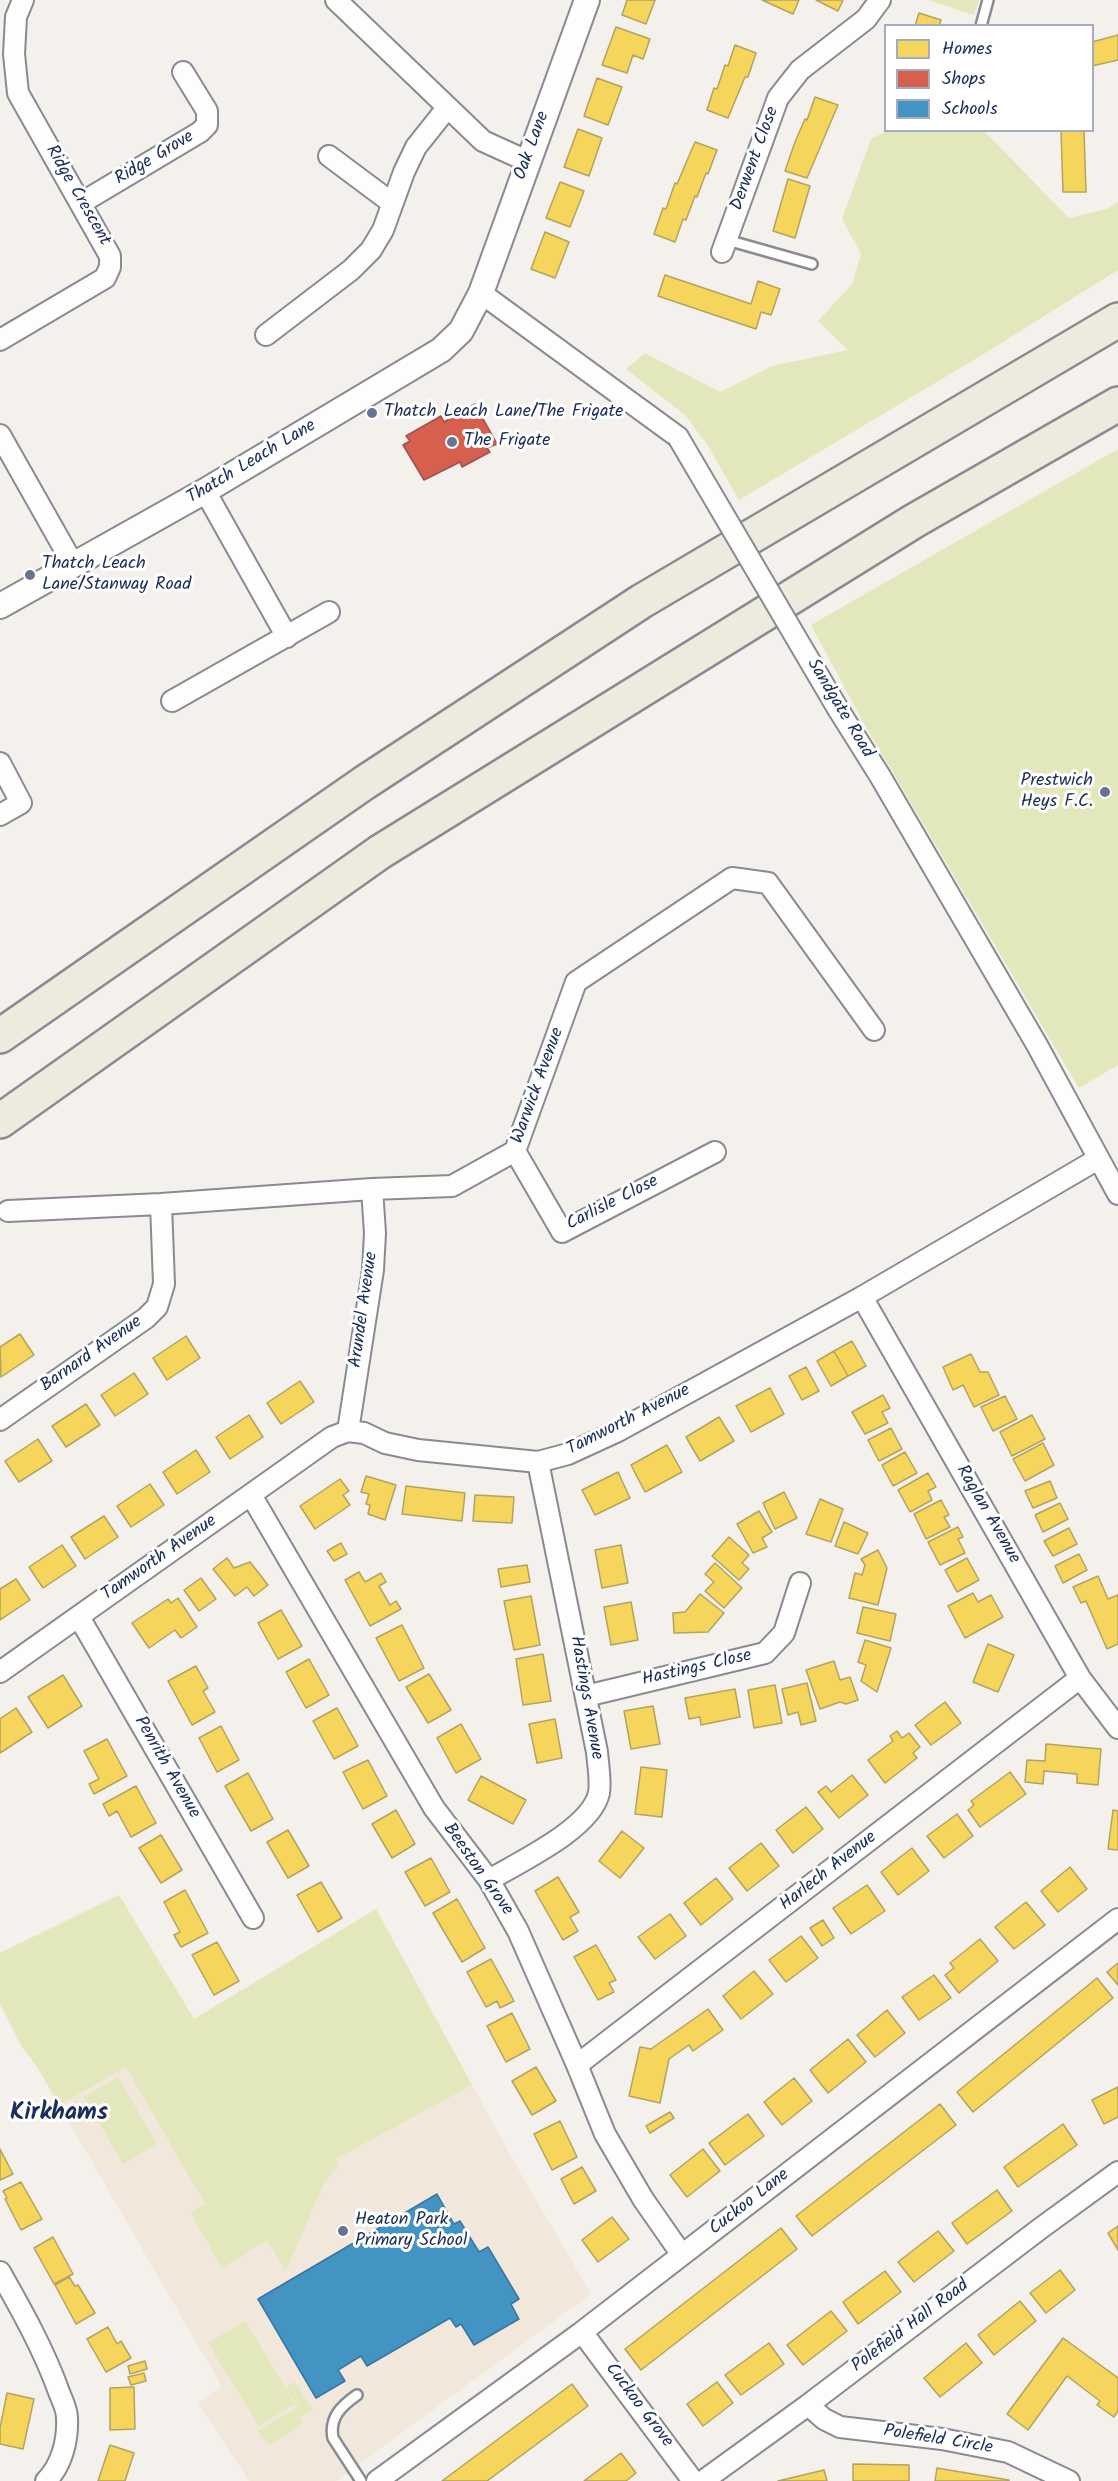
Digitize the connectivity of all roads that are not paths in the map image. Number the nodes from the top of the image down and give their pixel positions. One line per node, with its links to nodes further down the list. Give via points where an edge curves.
1 (22, 0): 11 (street, Ridge Crescent, via 16,17 14,54 18,93)
2 (336, 0): 8 (street)
3 (587, 0): 10 (street, Oak Lane)
4 (880, 0): 13 (street, Derwent Close, via 866,19 800,70 777,98)
5 (988, 0): 6 (lane)
6 (982, 24)
7 (183, 72): 11 (street, Ridge Grove, via 207,111 207,125)
8 (447, 108): 10 (street, via 483,141); 12 (street, via 416,147)
9 (329, 156): 12 (street)
10 (527, 161): 15 (street, Oak Lane)
11 (81, 203): 18 (street, Ridge Crescent, via 110,256 111,267 105,278)
12 (392, 203): 17 (street, via 371,250)
13 (724, 246): 14 (lane)
14 (812, 264)
15 (481, 293): 21 (street, Thatch Leach Lane, via 461,331 441,350); 34 (street, Sandgate Road, bridge, via 678,437 1037,1045)
16 (1118, 320): 30 (highway, via 642,601 364,783)
17 (266, 335)
18 (0, 340)
19 (1118, 404): 31 (highway, via 914,521 380,852)
20 (0, 435): 22 (street)
21 (205, 491): 22 (street, Thatch Leach Lane); 25 (street)
22 (74, 564): 23 (street, Thatch Leach Lane)
23 (0, 606)
24 (329, 612): 25 (street)
25 (287, 637): 26 (street)
26 (172, 701)
27 (0, 763): 28 (street, via 21,803)
28 (0, 814)
29 (874, 1030): 32 (street, Warwick Avenue, via 768,883 732,878 576,982)
30 (0, 1036)
31 (0, 1121)
32 (515, 1151): 33 (street, Carlisle Close, via 562,1232); 35 (street, Warwick Avenue, via 452,1186)
33 (715, 1152)
34 (1098, 1159): 36 (street, Sandgate Road); 39 (street, Tamworth Avenue)
35 (372, 1189): 37 (street, Warwick Avenue); 41 (street, Arundel Avenue, via 373,1270)
36 (1118, 1194)
37 (161, 1204): 38 (street, Warwick Avenue); 40 (street, Barnard Avenue, via 164,1284 157,1307)
38 (8, 1211)
39 (862, 1297): 42 (street, Tamworth Avenue, via 618,1431 568,1454); 47 (street, Raglan Avenue)
40 (0, 1420)
41 (348, 1431): 42 (street, Tamworth Avenue, via 418,1450); 43 (street, Tamworth Avenue, via 332,1437)
42 (538, 1462): 48 (street, Hastings Avenue)
43 (251, 1495): 45 (street, Tamworth Avenue); 50 (street, Beeston Grove, via 434,1808)
44 (800, 1583): 48 (street, Hastings Close, via 784,1634 765,1653)
45 (79, 1617): 46 (street, Tamworth Avenue); 51 (street, Penrith Avenue)
46 (0, 1672)
47 (1080, 1678): 49 (street, Raglan Avenue); 53 (street, Harlech Avenue)
48 (586, 1696): 50 (street, Hastings Avenue, via 597,1752 599,1793 590,1814 559,1839)
49 (1118, 1728)
50 (489, 1880): 53 (street, Beeston Grove, via 518,1930)
51 (253, 1918)
52 (1118, 1919): 55 (street, Cuckoo Lane)
53 (577, 2065): 55 (street, Beeston Grove, via 605,2134)
54 (1118, 2172): 59 (street, Polefield Hall Road)
55 (682, 2255): 57 (street, Cuckoo Lane)
56 (0, 2272): 60 (street, via 53,2375 68,2416 65,2448)
57 (582, 2332): 62 (street, Cuckoo Lane); 63 (street, Cuckoo Grove)
58 (357, 2395): 61 (lane, via 339,2409 332,2431)
59 (808, 2405): 64 (street, Polefield Hall Road); 65 (street, Polefield Circle, via 840,2427 942,2439 1008,2452)
60 (46, 2481)
61 (361, 2481)
62 (377, 2481)
63 (693, 2481)
64 (703, 2481)
65 (1069, 2481)

